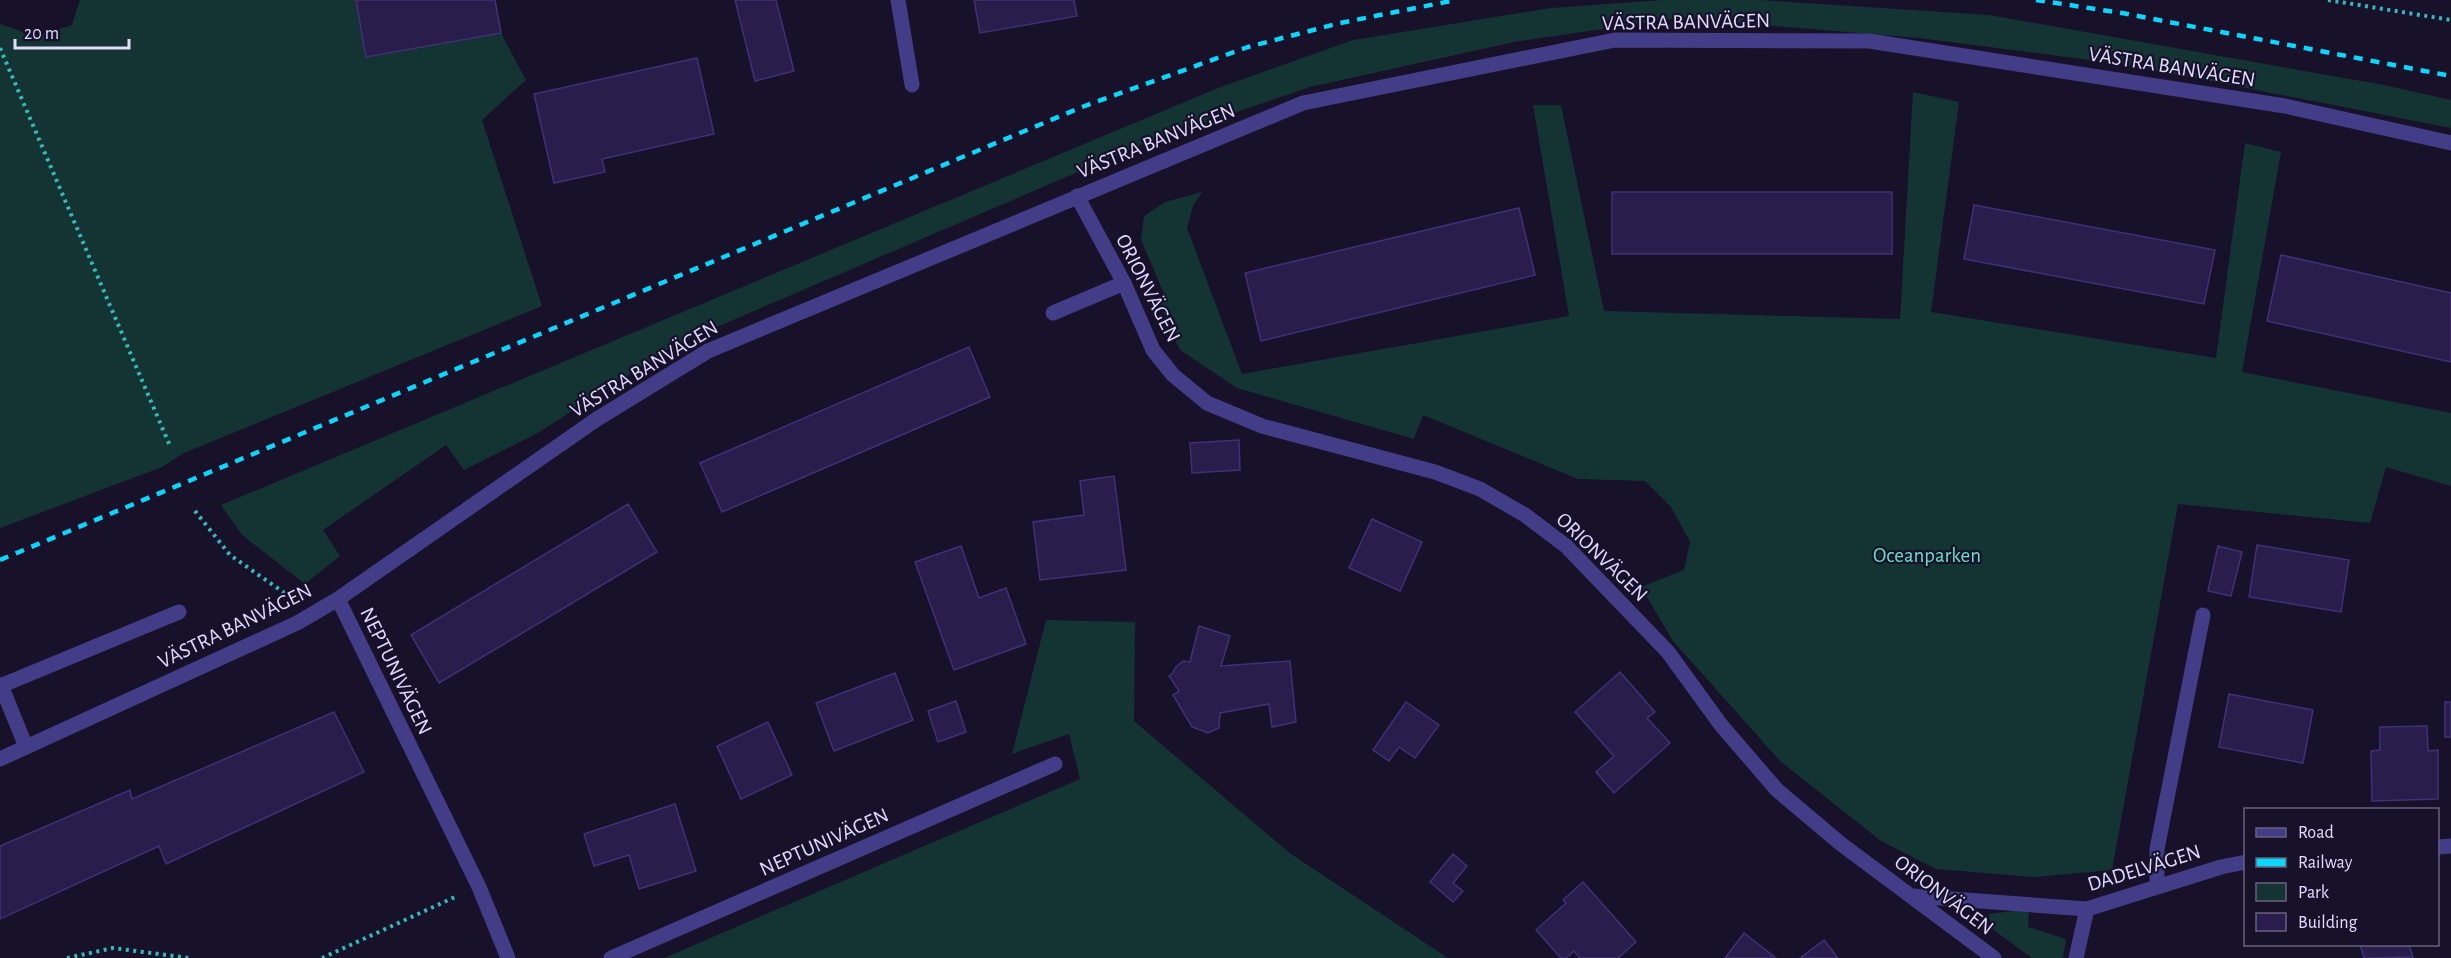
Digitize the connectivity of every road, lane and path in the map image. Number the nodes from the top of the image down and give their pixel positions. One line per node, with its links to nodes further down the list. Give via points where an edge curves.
1 (898, 0): 5 (street)
2 (2328, 0): 3 (path)
3 (2451, 20)
4 (0, 48): 10 (path)
5 (912, 85)
6 (2451, 143): 7 (street, VÄSTRA BANVÄGEN, via 2286,106 1869,41 1615,40 1303,103)
7 (1077, 196): 8 (street, ORIONVÄGEN); 12 (street, VÄSTRA BANVÄGEN, via 708,351 597,419)
8 (1124, 284): 9 (street); 23 (street, ORIONVÄGEN, via 1154,350 1173,375 1207,403 1262,426 1425,469 1480,489 1525,515 1566,546 1668,652 1721,725 1777,790)
9 (1053, 312)
10 (170, 446)
11 (195, 511): 15 (path, via 230,555 283,592)
12 (338, 599): 15 (street, VÄSTRA BANVÄGEN); 21 (street, NEPTUNIVÄGEN)
13 (179, 612): 16 (street)
14 (2203, 615): 22 (street, via 2157,849)
15 (297, 623): 17 (street, VÄSTRA BANVÄGEN)
16 (0, 685): 17 (street)
17 (26, 747): 18 (street, VÄSTRA BANVÄGEN)
18 (0, 759)
19 (1055, 764): 29 (street, NEPTUNIVÄGEN)
20 (2244, 862): 22 (street, DADELVÄGEN)
21 (479, 887): 27 (path); 28 (street, NEPTUNIVÄGEN)
22 (2157, 887): 24 (street, DADELVÄGEN)
23 (1912, 896): 24 (street, DADELVÄGEN); 30 (street, ORIONVÄGEN)
24 (2087, 909): 31 (street)
25 (67, 958): 26 (path, via 113,948)
26 (189, 958)
27 (322, 958)
28 (508, 958)
29 (610, 958)
30 (1994, 958)
31 (2076, 958)

